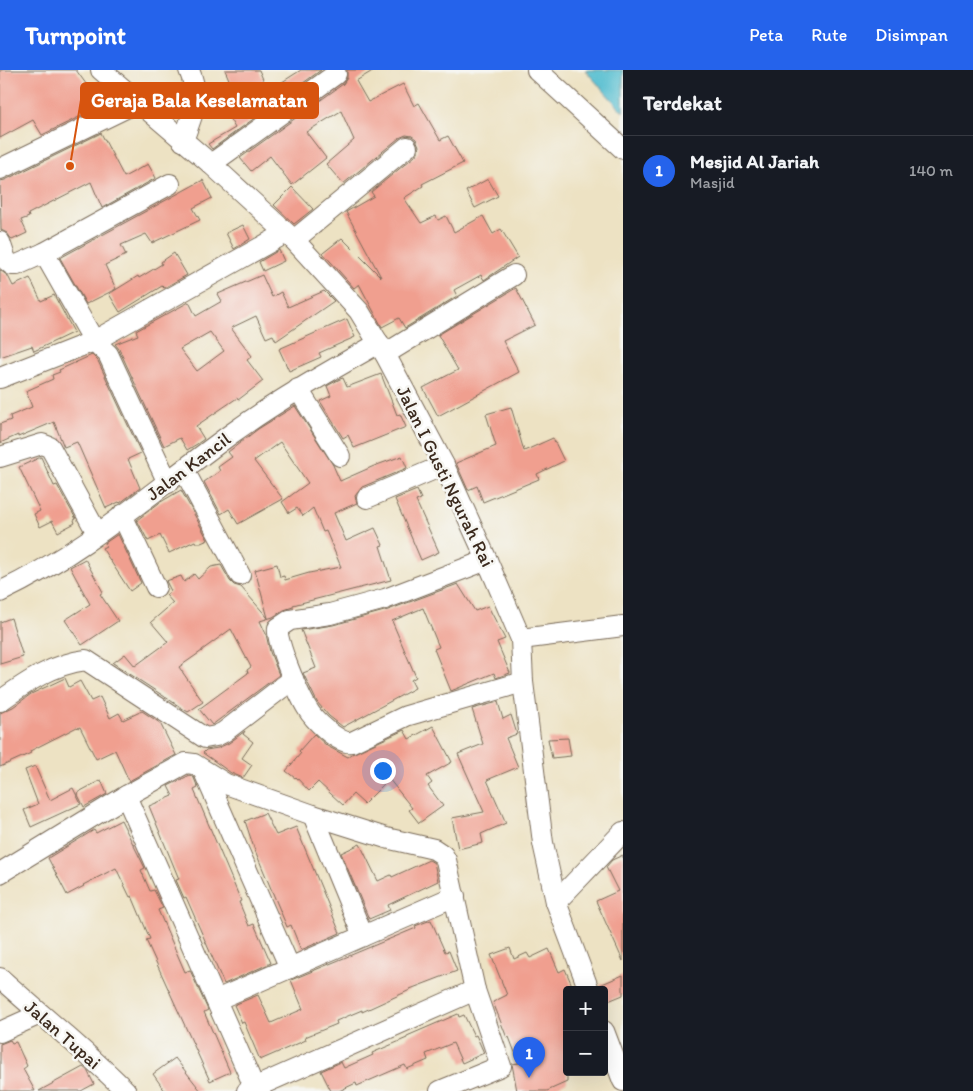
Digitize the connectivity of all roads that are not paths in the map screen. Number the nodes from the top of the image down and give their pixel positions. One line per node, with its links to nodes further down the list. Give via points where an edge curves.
1 (101, 70): 5 (street, Jalan I Gusti Ngurah Rai)
2 (189, 70): 6 (street, via 196,101)
3 (537, 70): 8 (street)
4 (336, 74): 9 (street)
5 (138, 102): 6 (street, Jalan I Gusti Ngurah Rai); 10 (street)
6 (183, 141): 9 (street, Jalan I Gusti Ngurah Rai)
7 (407, 147): 12 (street)
8 (623, 149)
9 (211, 164): 12 (street, Jalan I Gusti Ngurah Rai)
10 (0, 169)
11 (170, 184): 14 (street)
12 (290, 236): 16 (street); 17 (street, Jalan I Gusti Ngurah Rai, via 358,311)
13 (0, 242): 14 (street, via 6,260 12,265)
14 (44, 253): 16 (street)
15 (514, 275): 17 (street, Jalan Kancil)
16 (94, 341): 18 (street); 24 (street, via 108,354)
17 (382, 349): 19 (street, Jalan Kancil); 22 (street, Jalan I Gusti Ngurah Rai)
18 (0, 378)
19 (298, 389): 20 (street); 23 (street, Jalan Kancil)
20 (340, 456)
21 (0, 458): 27 (street, via 42,444 50,447)
22 (444, 465): 25 (street); 28 (street, Jalan I Gusti Ngurah Rai)
23 (184, 470): 24 (street, Jalan Kancil); 29 (street)
24 (168, 482): 26 (street, Jalan Kancil)
25 (367, 498)
26 (122, 515): 27 (street, Jalan Kancil); 30 (street)
27 (97, 533): 31 (street, Jalan Kancil, via 56,563)
28 (488, 560): 33 (street, Jalan I Gusti Ngurah Rai); 34 (street, via 385,599 282,624 277,637)
29 (240, 575)
30 (156, 587)
31 (0, 592)
32 (623, 626): 33 (street)
33 (521, 639): 35 (street, Jalan I Gusti Ngurah Rai)
34 (293, 679): 35 (street, via 307,709 332,734 349,743 406,716); 36 (street, via 224,732 205,738 86,660 38,675)
35 (523, 682): 43 (street, Jalan I Gusti Ngurah Rai, via 544,843)
36 (0, 700)
37 (204, 772): 38 (street, via 194,764 186,763); 39 (street, via 226,784); 45 (street)
38 (126, 796): 41 (street); 49 (street)
39 (313, 815): 42 (street, via 439,852 446,860); 44 (street)
40 (623, 832): 43 (street)
41 (0, 873)
42 (455, 896): 44 (street); 48 (street)
43 (556, 902): 47 (street, Jalan I Gusti Ngurah Rai)
44 (363, 936): 45 (street)
45 (290, 968): 49 (street)
46 (0, 978): 50 (street, Jalan Tupai)
47 (588, 986)
48 (475, 990): 54 (street); 56 (street, via 501,1066)
49 (216, 1000): 54 (street)
50 (40, 1014): 51 (street); 55 (street, Jalan Tupai, via 90,1055)
51 (0, 1032)
52 (608, 1042): 53 (street)
53 (623, 1081)
54 (252, 1090)
55 (126, 1091)
56 (440, 1091)

